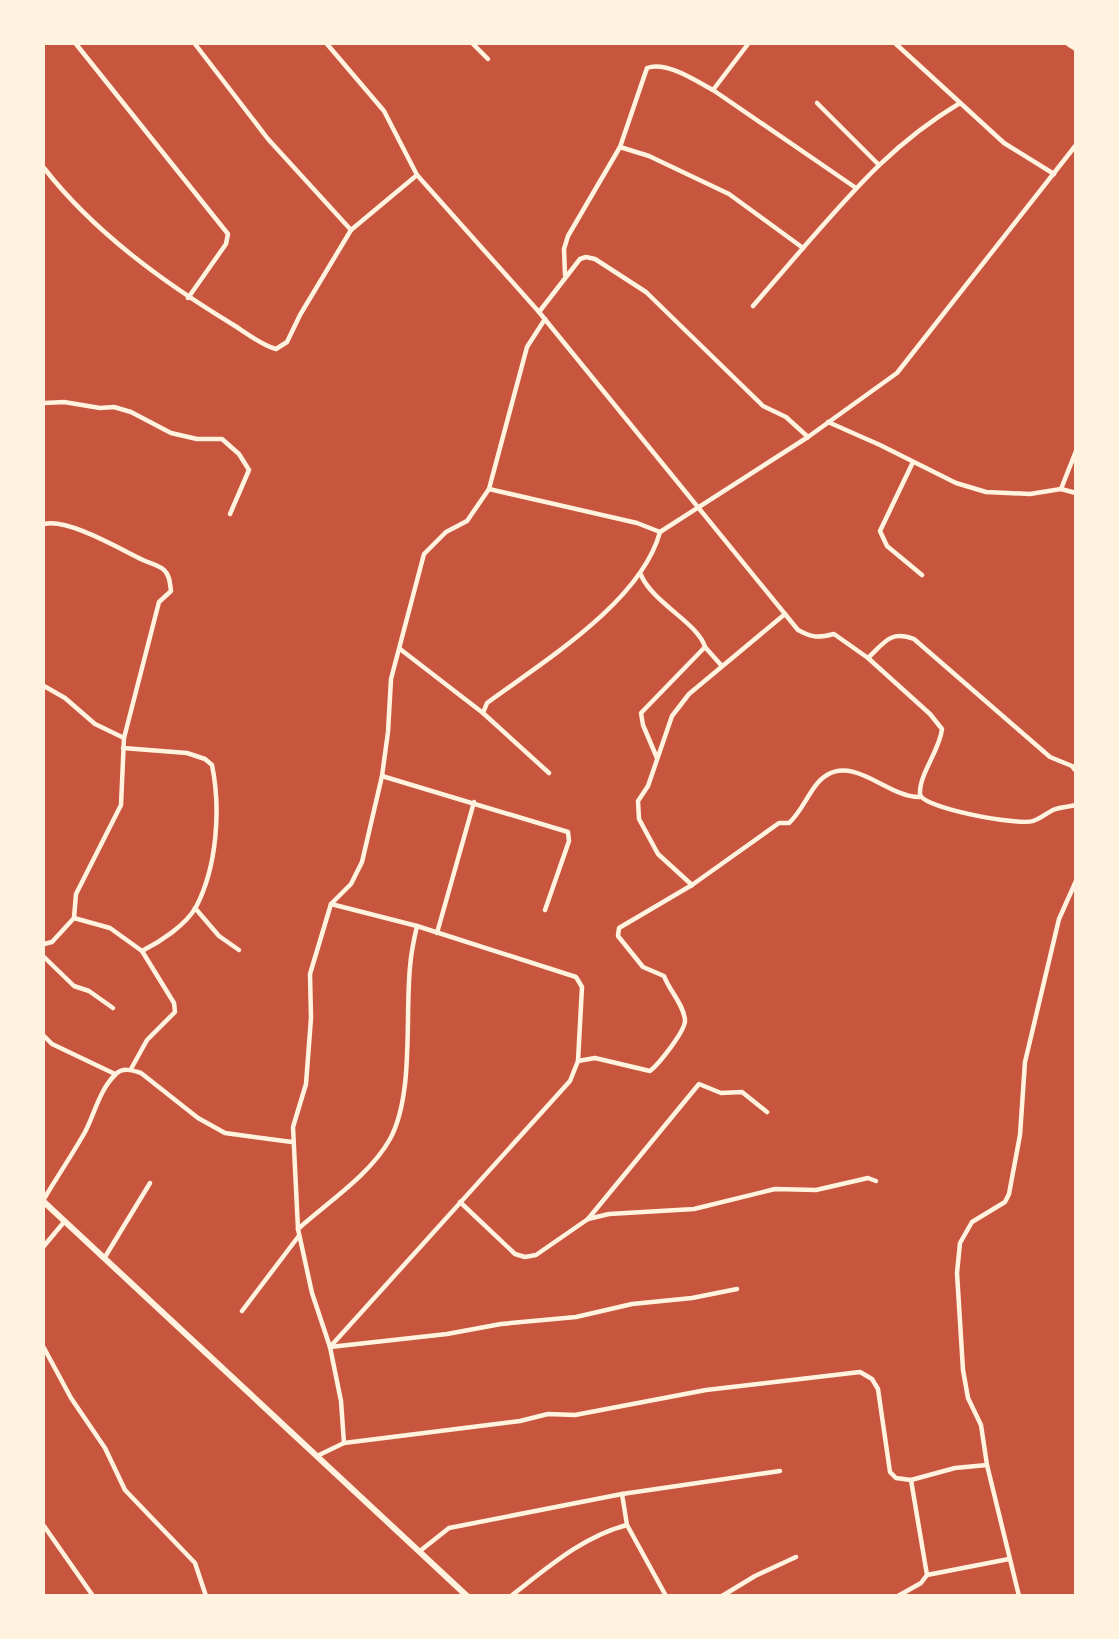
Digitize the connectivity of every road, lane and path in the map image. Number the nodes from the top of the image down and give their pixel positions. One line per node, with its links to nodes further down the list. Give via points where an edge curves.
1 (76, 44): 23 (street, via 228,234 226,244)
2 (195, 44): 20 (street, via 268,139)
3 (327, 44): 18 (street, via 384,111)
4 (473, 44): 9 (street)
5 (748, 44): 10 (street)
6 (896, 44): 12 (street)
7 (1068, 44): 8 (street)
8 (1076, 49)
9 (488, 59)
10 (713, 90): 14 (street, via 658,66 647,68); 19 (street)
11 (817, 103): 15 (street)
12 (960, 104): 15 (street, via 930,121); 17 (street, via 1004,143)
13 (1076, 145): 17 (street)
14 (620, 147): 21 (street, via 649,156 729,194); 22 (street, via 568,236)
15 (878, 164): 19 (street)
16 (44, 168): 23 (street, via 60,189 122,247)
17 (1053, 174): 28 (street, via 897,373)
18 (417, 175): 20 (street); 25 (street)
19 (856, 188): 21 (street)
20 (351, 230): 23 (street, via 282,346 270,348)
21 (803, 248): 24 (street)
22 (565, 275): 25 (street); 29 (street, via 586,256 646,292 763,406 786,417)
23 (188, 297)
24 (753, 306)
25 (539, 312): 26 (street)
26 (545, 320): 32 (street, via 527,347); 35 (street)
27 (44, 403): 36 (street, via 114,407 171,434 222,439 249,470)
28 (828, 422): 29 (street); 31 (street)
29 (808, 437): 35 (street)
30 (1076, 451): 33 (street)
31 (913, 462): 33 (street, via 956,483 986,492 1030,494); 40 (street, via 880,531 887,546)
32 (489, 489): 38 (street, via 637,523); 43 (street, via 467,521 435,540 424,554)
33 (1061, 489): 34 (street)
34 (1076, 493)
35 (699, 505): 38 (street); 41 (street)
36 (230, 514)
37 (44, 524): 48 (street, via 52,522 116,545 164,569 170,578 171,591 159,602)
38 (660, 532): 39 (street, via 655,551)
39 (641, 575): 42 (street, via 646,586); 47 (street, via 603,614 487,703)
40 (922, 575)
41 (784, 615): 44 (street, via 798,630 813,638 834,634); 45 (street)
42 (705, 647): 45 (street); 50 (street, via 641,713)
43 (400, 649): 47 (street); 53 (street, via 391,679)
44 (868, 658): 51 (street, via 894,636 901,634 914,639 1050,757); 54 (street, via 942,729)
45 (721, 665): 50 (street, via 672,716)
46 (44, 686): 48 (street, via 71,702 95,724)
47 (483, 713): 52 (street)
48 (124, 738): 49 (street)
49 (123, 747): 60 (street, via 187,753 212,765 216,810 211,866); 62 (street, via 121,805 76,894)
50 (657, 758): 58 (street, via 648,786 638,801 639,819 658,854)
51 (1076, 771)
52 (549, 773)
53 (382, 776): 55 (street); 59 (street, via 362,862 351,884)
54 (921, 797): 56 (street, via 939,807 1017,822 1033,822 1056,808); 58 (street, via 852,772 835,771 825,776 789,823 779,823)
55 (474, 802): 61 (street, via 568,832 569,841); 64 (street)
56 (1076, 806)
57 (1076, 881): 92 (street, via 1059,919 1025,1062 1020,1135 1009,1194 1005,1202 972,1222 960,1243 957,1273 963,1370 968,1398 981,1425)
58 (692, 885): 71 (street, via 618,932 643,967 664,976 684,1016 684,1026 664,1057 650,1071 595,1058)
59 (331, 904): 63 (street); 75 (street, via 310,974 306,1084)
60 (195, 908): 66 (street, via 219,936); 67 (street, via 167,935)
61 (545, 910)
62 (74, 918): 65 (street, via 52,942); 67 (street, via 110,928)
63 (417, 926): 64 (street); 82 (street, via 410,966 399,1118 388,1141 362,1173)
64 (437, 933): 71 (street, via 576,977 582,987)
65 (44, 945)
66 (240, 950)
67 (142, 951): 72 (street, via 176,1009 147,1040)
68 (44, 957): 69 (street, via 74,986 89,991)
69 (112, 1008)
70 (44, 1036): 73 (street, via 52,1044)
71 (578, 1061): 79 (street, via 570,1081)
72 (131, 1069): 73 (street); 75 (street, via 225,1133)
73 (115, 1074): 78 (street)
74 (767, 1112): 80 (street, via 742,1092 721,1093 699,1084)
75 (292, 1142): 82 (street)
76 (876, 1181): 80 (street, via 868,1178 816,1190 775,1188 694,1209 609,1214)
77 (150, 1183): 85 (street)
78 (44, 1201): 81 (street)
79 (460, 1202): 80 (street, via 515,1254 525,1257 558,1242); 88 (street)
80 (588, 1219)
81 (64, 1222): 84 (street); 85 (street)
82 (298, 1229): 83 (street)
83 (298, 1237): 87 (street); 88 (street)
84 (44, 1246)
85 (105, 1257): 91 (street)
86 (737, 1289): 88 (street, via 632,1304 576,1317)
87 (242, 1311)
88 (330, 1347): 90 (street, via 341,1401)
89 (44, 1348): 103 (street, via 105,1448 125,1490 195,1563)
90 (344, 1443): 91 (street); 94 (street, via 548,1414 575,1414 706,1390 860,1372 872,1379 878,1389 891,1472 896,1478)
91 (317, 1456): 98 (street)
92 (987, 1465): 94 (street, via 955,1468); 100 (street)
93 (780, 1471): 95 (street)
94 (911, 1480): 101 (street)
95 (622, 1494): 97 (street); 98 (street, via 449,1528)
96 (44, 1526): 102 (street)
97 (627, 1526): 105 (street, via 603,1532); 106 (street)
98 (420, 1551): 104 (street)
99 (796, 1557): 107 (street)
100 (1010, 1558): 101 (street); 109 (street)
101 (927, 1575): 108 (street)
102 (93, 1596)
103 (206, 1596)
104 (467, 1596)
105 (511, 1596)
106 (666, 1596)
107 (722, 1596)
108 (898, 1596)
109 (1019, 1596)

